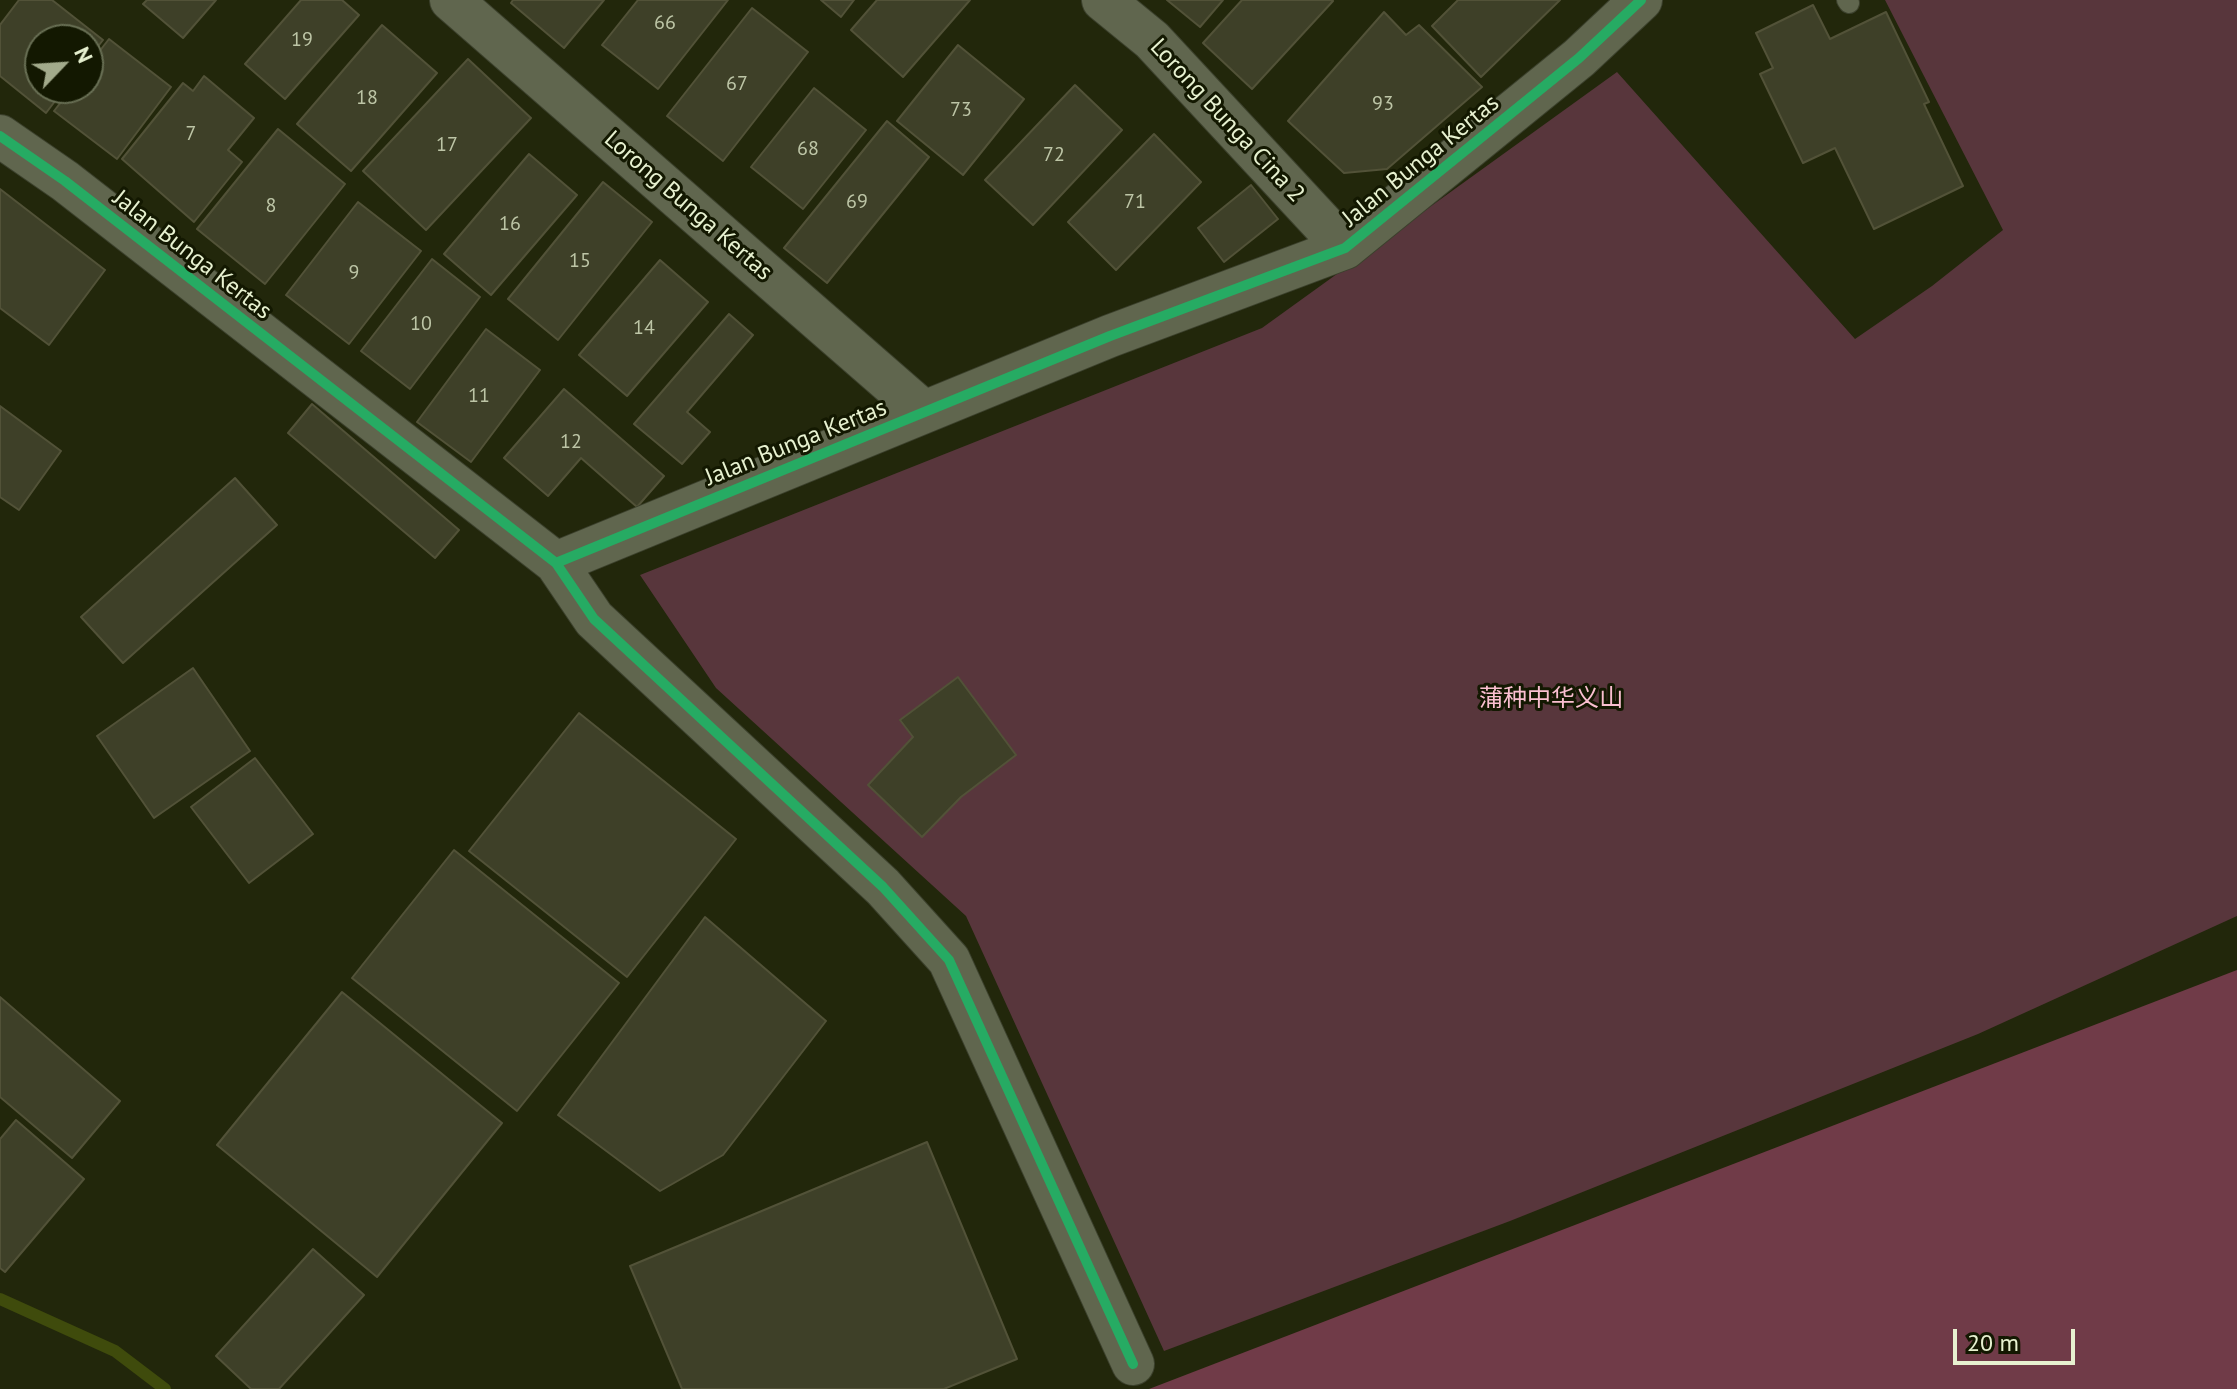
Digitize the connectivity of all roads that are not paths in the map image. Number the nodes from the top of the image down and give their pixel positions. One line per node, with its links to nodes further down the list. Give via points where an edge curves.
1 (451, 0): 6 (street, Lorong Bunga Kertas)
2 (1103, 0): 5 (street, Lorong Bunga Cina 2, via 1152,40)
3 (1641, 0): 5 (street, Jalan Bunga Kertas, via 1579,58)
4 (0, 136): 7 (street, Jalan Bunga Kertas)
5 (1345, 248): 6 (street, Jalan Bunga Kertas)
6 (924, 412): 7 (street, Jalan Bunga Kertas)
7 (556, 563): 8 (street, via 594,619 883,887 949,960)
8 (1133, 1364)

